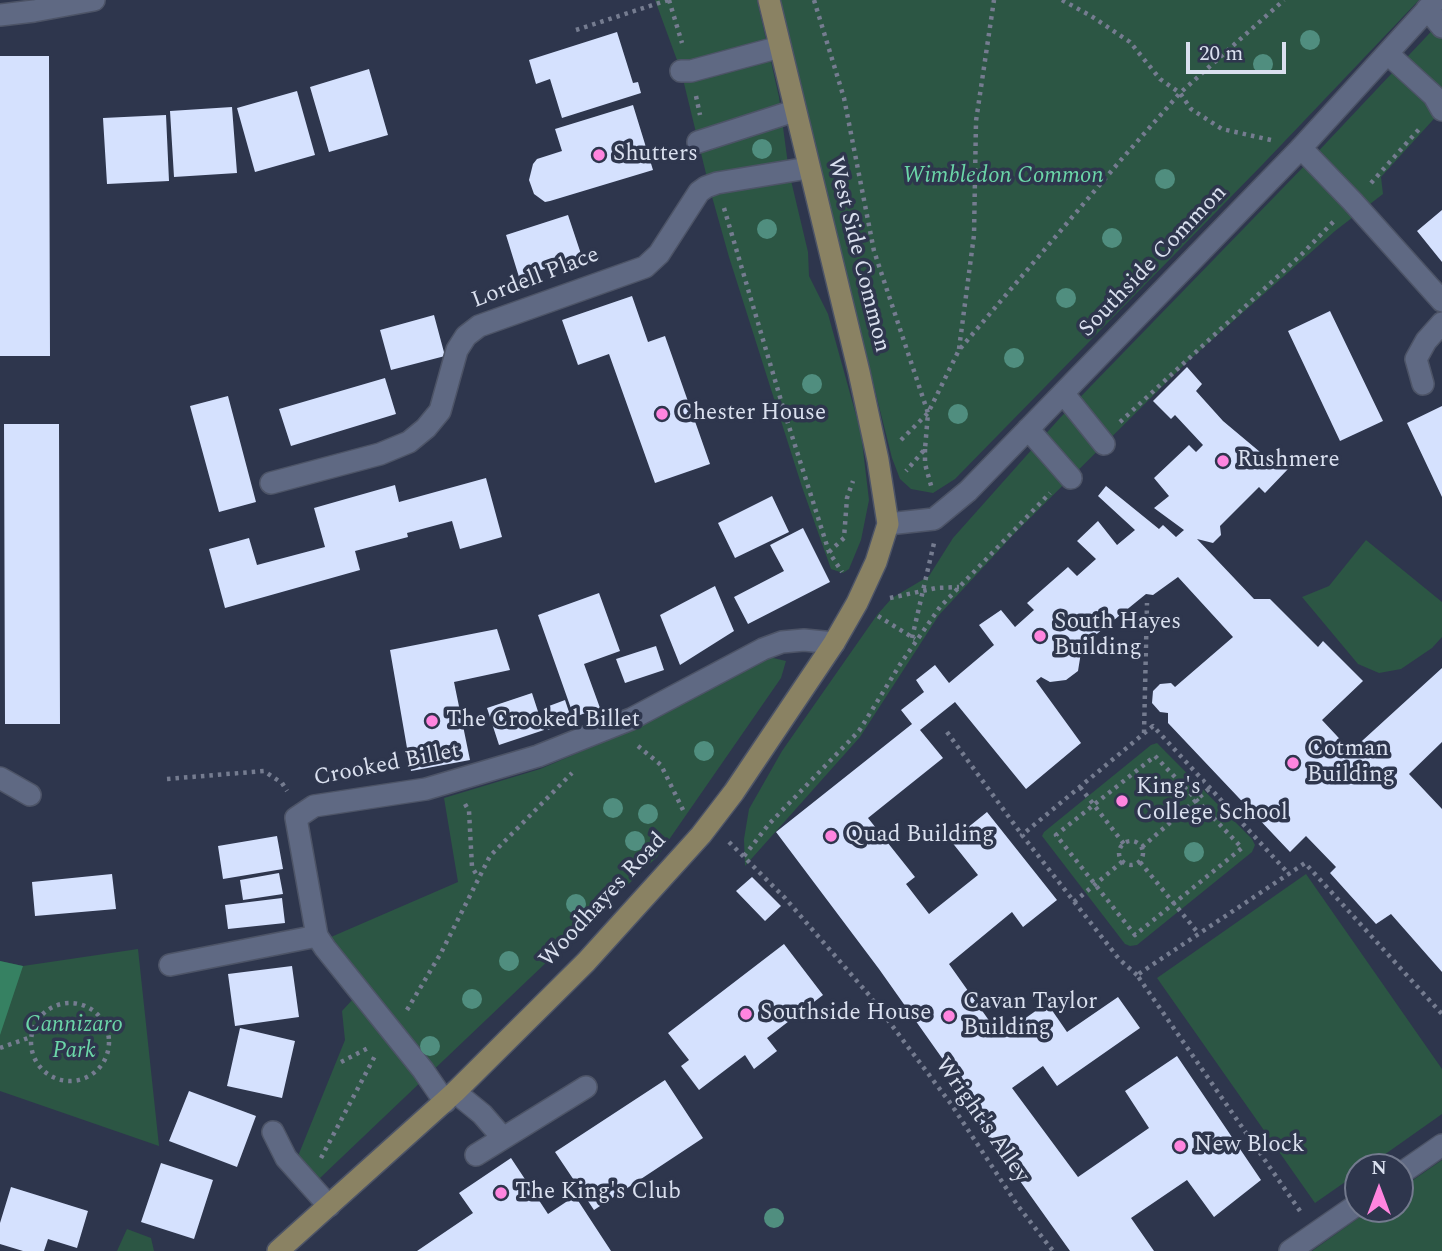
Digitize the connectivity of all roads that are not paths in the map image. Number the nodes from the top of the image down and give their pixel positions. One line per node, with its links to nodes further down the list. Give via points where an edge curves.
1 (94, 0): 4 (street)
2 (769, 0): 6 (main road, West Side Common)
3 (1432, 4): 5 (street); 7 (street, Southside Common)
4 (0, 15)
5 (1442, 27)
6 (780, 47): 8 (street); 10 (main road, West Side Common)
7 (1388, 54): 9 (street, via 1434,96); 12 (street, Southside Common)
8 (686, 71)
9 (1441, 110)
10 (794, 111): 11 (street); 13 (main road, West Side Common)
11 (702, 140)
12 (1301, 148): 14 (street); 17 (street, Southside Common)
13 (808, 168): 21 (street, Lordell Place, via 717,183 699,192 659,254 645,267 479,326 466,336 457,350 440,411 408,442); 22 (main road, West Side Common, via 859,372)
14 (1442, 301)
15 (1442, 323): 16 (street, via 1416,359)
16 (1423, 384)
17 (1063, 393): 18 (street, Southside Common); 19 (street)
18 (1028, 429): 20 (street); 22 (street, Southside Common, via 939,515)
19 (1104, 444)
20 (1071, 478)
21 (271, 483)
22 (888, 524): 23 (main road, Woodhayes Road, via 858,603)
23 (834, 643): 26 (street, Crooked Billet, via 782,642 631,719 452,783 314,806 300,813 296,825); 29 (main road, Woodhayes Road, via 706,830 586,962)
24 (0, 778): 25 (street)
25 (30, 795)
26 (317, 936): 27 (street); 29 (street, Crooked Billet, via 389,1030)
27 (170, 965)
28 (586, 1087): 31 (street)
29 (450, 1097): 31 (street, Crooked Billet, via 482,1114); 35 (main road, Woodhayes Road)
30 (273, 1132): 35 (street, via 286,1158)
31 (503, 1138): 33 (street)
32 (1442, 1145): 34 (street)
33 (476, 1155)
34 (1414, 1164)
35 (329, 1206): 37 (main road, Woodhayes Road)
36 (1344, 1214): 38 (street)
37 (278, 1251)
38 (1290, 1251)

